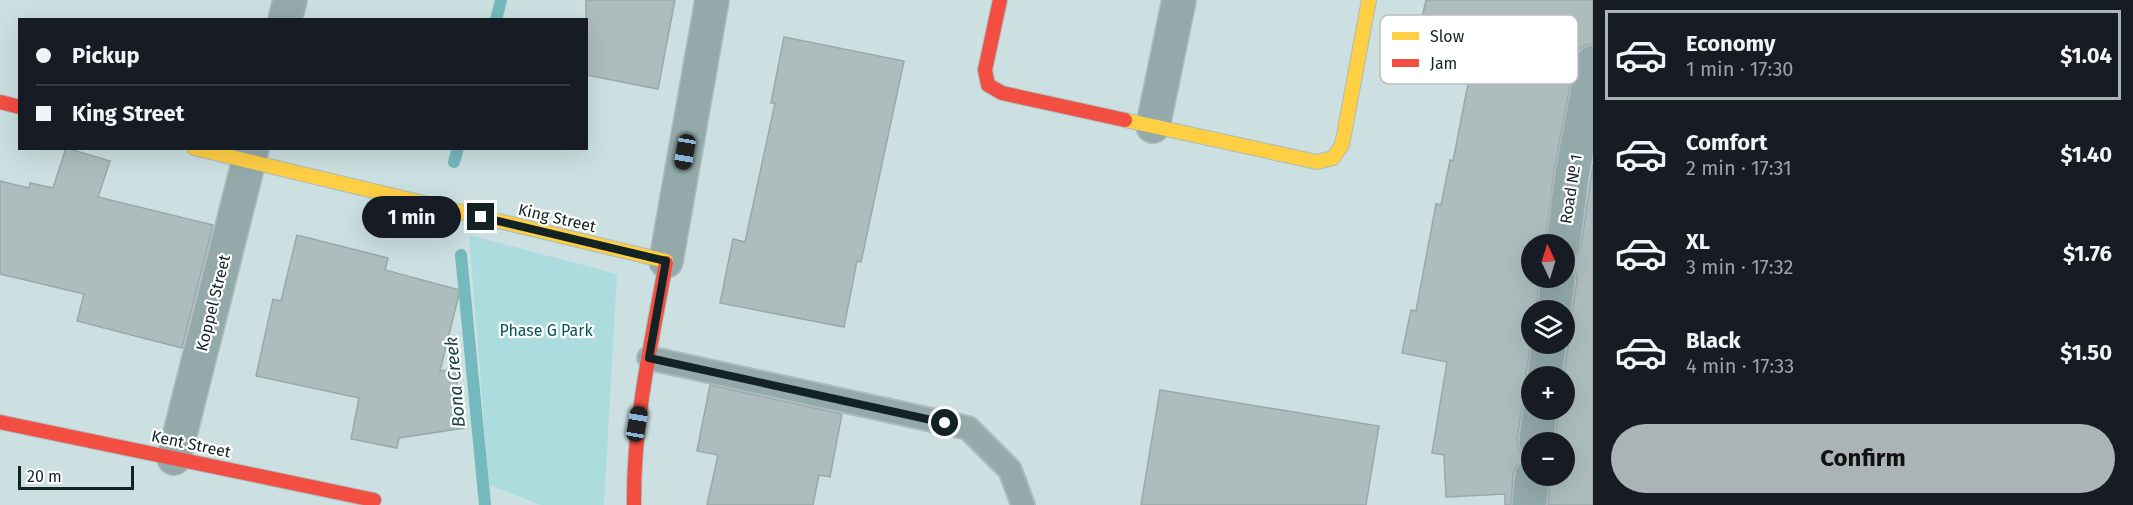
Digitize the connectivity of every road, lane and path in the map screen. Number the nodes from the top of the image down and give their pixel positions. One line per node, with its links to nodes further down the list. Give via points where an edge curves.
1 (290, 0): 6 (street)
2 (712, 0): 14 (street)
3 (1000, 0): 10 (street, via 986,70 988,85 1002,93)
4 (1179, 0): 10 (street)
5 (1369, 0): 10 (street, via 1342,145 1333,158 1317,162)
6 (286, 18)
7 (1593, 62): 13 (street, Road № 1)
8 (0, 102): 9 (street)
9 (18, 106)
10 (1153, 126)
11 (211, 150): 12 (street, King Street)
12 (251, 155): 14 (street, King Street); 17 (street, Koppel Street)
13 (1564, 234)
14 (666, 261): 15 (street)
15 (649, 358): 20 (street, via 632,471); 21 (lane, via 968,428 1010,470)
16 (0, 422): 17 (street, Kent Street)
17 (174, 458): 19 (street, Kent Street)
18 (1531, 486): 22 (street)
19 (374, 500)
20 (634, 505)
21 (1023, 505)
22 (1528, 505)

